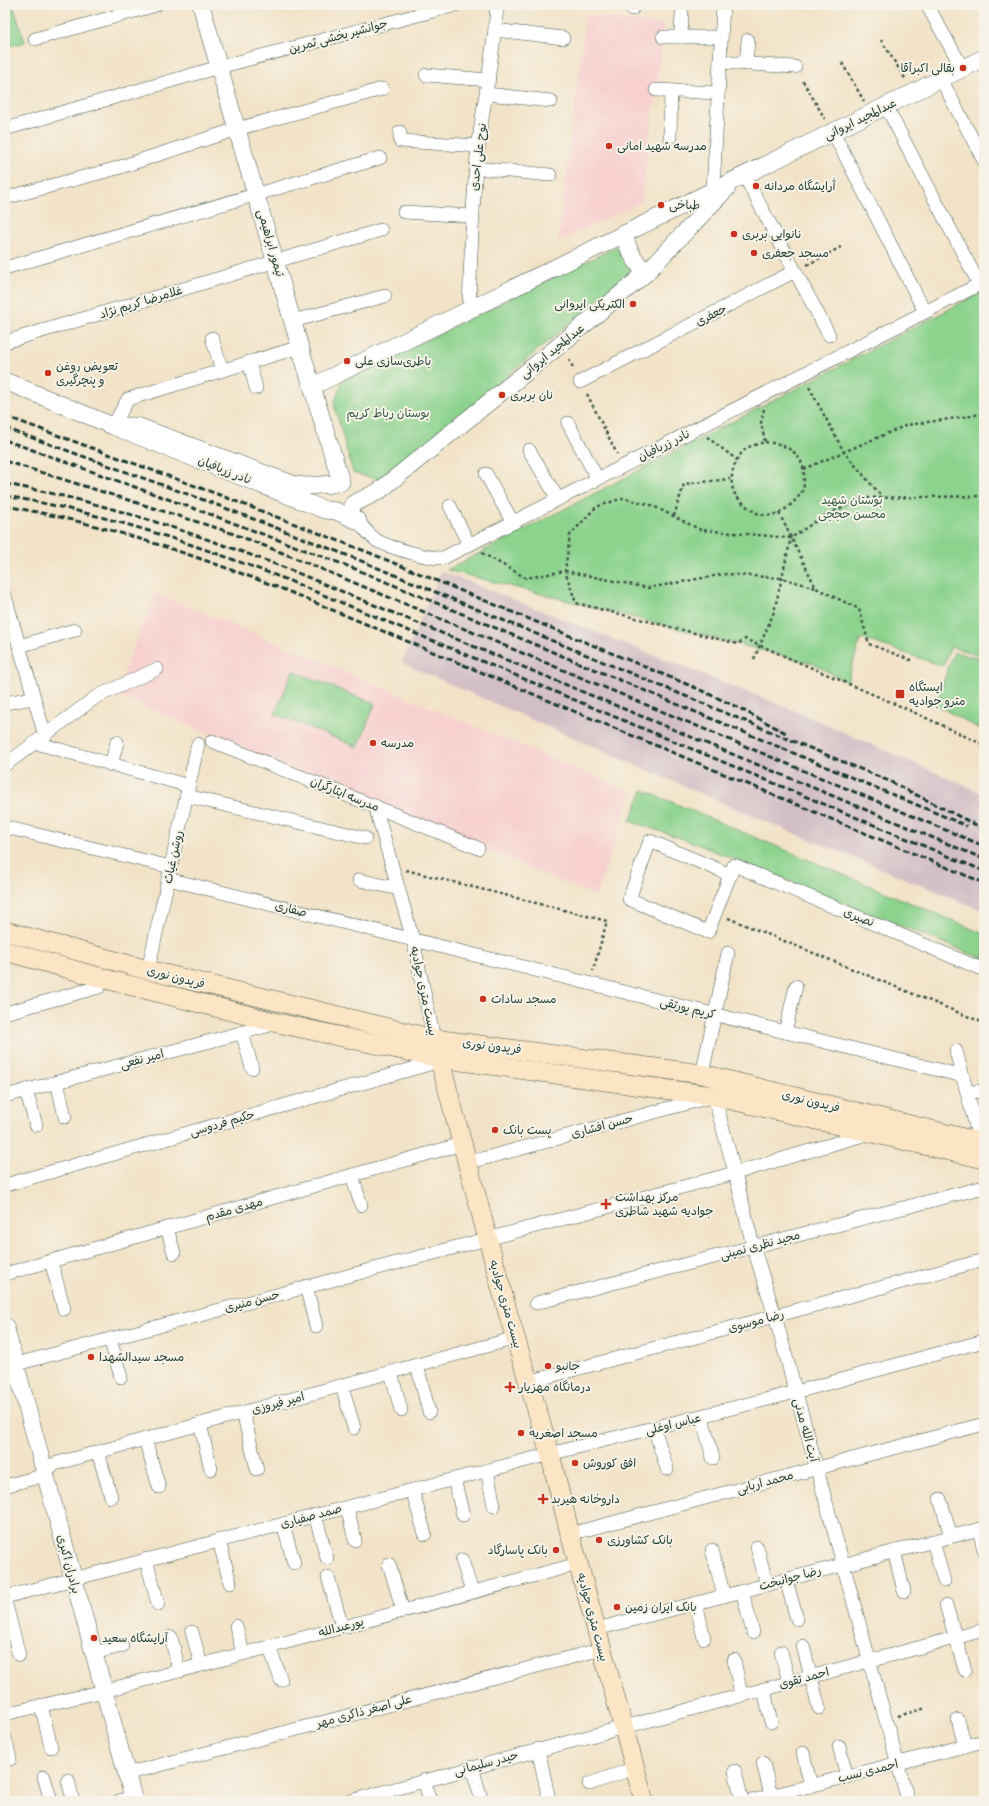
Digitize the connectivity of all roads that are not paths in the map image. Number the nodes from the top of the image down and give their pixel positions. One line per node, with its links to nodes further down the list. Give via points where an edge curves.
1 (156, 5): 12 (street)
2 (201, 5): 18 (street, تیمور ابراهیمی)
3 (456, 5): 18 (street, جوانشیر بخشی ثمرین)
4 (497, 5): 8 (street, نوح علی احدی)
5 (723, 5): 11 (street)
6 (927, 5): 20 (street)
7 (682, 13): 10 (street)
8 (495, 30): 13 (street); 23 (street, نوح علی احدی)
9 (663, 37): 10 (street)
10 (681, 37): 11 (street)
11 (721, 37): 16 (street)
12 (35, 38)
13 (563, 38)
14 (748, 40): 17 (street)
15 (984, 58): 20 (street, عبدالمجید ایروانی)
16 (720, 62): 17 (street); 28 (street)
17 (746, 64): 19 (street)
18 (219, 67): 31 (street, جوانشیر بخشی ثمرین); 32 (street, تیمور ابراهیمی)
19 (795, 67)
20 (963, 69): 22 (street, عبدالمجید ایروانی)
21 (426, 75): 23 (street)
22 (941, 79): 30 (street, عبدالمجید ایروانی); 38 (street)
23 (489, 80): 27 (street, نوح علی احدی)
24 (382, 89): 32 (street)
25 (656, 90): 26 (street)
26 (671, 91): 28 (street); 35 (street)
27 (487, 94): 29 (street); 36 (street, نوح علی احدی)
28 (718, 94): 42 (street)
29 (551, 101)
30 (879, 109): 33 (street, عبدالمجید ایروانی); 53 (street)
31 (5, 129)
32 (237, 129): 43 (street, تیمور ابراهیمی); 44 (street, via 114,169)
33 (833, 132): 41 (street, عبدالمجید ایروانی); 56 (street)
34 (400, 137): 36 (street)
35 (670, 137)
36 (479, 146): 39 (street, نوح علی احدی)
37 (380, 158): 43 (street)
38 (984, 161)
39 (476, 168): 40 (street); 46 (street, نوح علی احدی)
40 (550, 174)
41 (740, 177): 42 (street, عبدالمجید ایروانی); 51 (street); 52 (street, عبدالمجید ایروانی)
42 (713, 190): 48 (street, عبدالمجید ایروانی)
43 (256, 193): 49 (street, تیمور ابراهیمی); 50 (street)
44 (5, 198)
45 (404, 212): 46 (street)
46 (472, 216): 55 (street, نوح علی احدی)
47 (381, 230): 49 (street, غلامرضا کریم نژاد)
48 (624, 234): 52 (street, via 627,249); 55 (street, عبدالمجید ایروانی)
49 (276, 262): 57 (street, تیمور ابراهیمی); 60 (street, غلامرضا کریم نژاد)
50 (5, 268)
51 (795, 271): 58 (street); 65 (street, جعفری)
52 (646, 272): 76 (street, عبدالمجید ایروانی, via 379,491)
53 (982, 283): 56 (street, نادر زربافیان)
54 (385, 296): 57 (street)
55 (469, 309): 66 (street, عبدالمجید ایروانی)
56 (925, 312): 72 (street, نادر زربافیان)
57 (294, 320): 61 (street, تیمور ابراهیمی)
58 (829, 336)
59 (212, 338): 63 (street)
60 (5, 342)
61 (300, 347): 62 (street); 66 (street, تیمور ابراهیمی)
62 (249, 362): 63 (street); 67 (street)
63 (222, 370): 69 (street, via 128,399)
64 (5, 381): 69 (street, نادر زربافیان)
65 (580, 382)
66 (313, 386): 73 (street, تیمور ابراهیمی)
67 (256, 388)
68 (568, 424): 72 (street)
69 (113, 426): 73 (street, نادر زربافیان, via 137,426 295,485); 76 (street, نادر زربافیان, via 325,510)
70 (529, 450): 74 (street)
71 (486, 474): 77 (street)
72 (597, 478): 74 (street, نادر زربافیان)
73 (337, 483): 76 (street, via 346,483 355,494); 76 (street, via 326,491 326,501 332,509)
74 (558, 499): 77 (street, نادر زربافیان)
75 (450, 506): 78 (street)
76 (349, 511): 78 (street, نادر زربافیان, via 377,540 413,553 443,558)
77 (513, 522): 78 (street, نادر زربافیان)
78 (469, 545)
79 (5, 596): 81 (street)
80 (75, 630): 81 (street)
81 (13, 639): 83 (street)
82 (157, 669): 85 (street, via 96,697)
83 (33, 698): 84 (street); 85 (street)
84 (5, 704)
85 (40, 740): 89 (street); 90 (street)
86 (212, 741): 92 (street, مدرسه ایثارگران)
87 (117, 742): 89 (street)
88 (198, 744): 91 (street, روشن غیاث)
89 (111, 764): 91 (street)
90 (5, 765)
91 (188, 791): 94 (street); 97 (street, روشن غیاث)
92 (375, 806): 95 (street, مدرسه ایثارگران); 99 (street, بیست متری جوادیه)
93 (5, 827): 97 (street, صفاری)
94 (365, 838)
95 (478, 848)
96 (732, 870): 96 (street, نصیری, via 650,841 629,898 708,932); 105 (street, نصیری)
97 (170, 873): 101 (street, صفاری); 104 (street, روشن غیاث)
98 (359, 880): 99 (street)
99 (399, 889): 101 (street, بیست متری جوادیه)
100 (5, 931): 104 (main road, فریدون نوری)
101 (413, 940): 110 (street, کریم پورتقی); 114 (street, بیست متری جوادیه)
102 (5, 951): 108 (main road, فریدون نوری)
103 (728, 953): 110 (street)
104 (148, 970): 108 (main road); 114 (main road, فریدون نوری)
105 (984, 970)
106 (796, 986): 113 (street)
107 (99, 987): 109 (street)
108 (144, 989): 111 (main road, فریدون نوری)
109 (5, 1013)
110 (714, 1014): 113 (street, کریم پورتقی); 118 (street)
111 (278, 1022): 112 (street, امیر نفعی); 116 (main road, فریدون نوری)
112 (242, 1032): 117 (street); 120 (street, امیر نفعی, via 115,1061)
113 (785, 1032): 119 (street, کریم پورتقی)
114 (434, 1039): 116 (main road, بیست متری جوادیه); 118 (main road, فریدون نوری)
115 (956, 1051): 119 (street)
116 (439, 1059): 125 (main road, فریدون نوری); 129 (main road, بیست متری جوادیه); 134 (street, حکیم فردوسی)
117 (252, 1068)
118 (702, 1074): 130 (main road, فریدون نوری)
119 (963, 1076): 123 (street)
120 (57, 1082): 121 (street, امیر نفعی); 126 (street)
121 (26, 1090): 124 (street, امیر نفعی); 127 (street)
122 (984, 1091): 123 (street)
123 (967, 1092): 130 (street)
124 (5, 1096)
125 (714, 1096): 128 (main road, فریدون نوری); 131 (street, حسن افشاری); 132 (street, آیت‌ الله مدنی)
126 (66, 1117)
127 (36, 1125)
128 (872, 1133): 130 (main road, فریدون نوری); 132 (street, حسن منیری)
129 (462, 1144): 131 (main road, بیست متری جوادیه); 133 (street, مهدی مقدم)
130 (983, 1149)
131 (467, 1163): 138 (main road, بیست متری جوادیه)
132 (735, 1173): 138 (street, حسن منیری); 139 (street, آیت‌ الله مدنی)
133 (352, 1175): 136 (street); 137 (street, مهدی مقدم)
134 (5, 1185)
135 (984, 1187): 139 (street, مجید نظری نمینی)
136 (361, 1205)
137 (167, 1228): 140 (street); 142 (street, مهدی مقدم)
138 (488, 1238): 144 (street, حسن منیری); 150 (main road, بیست متری جوادیه)
139 (753, 1246): 145 (street, مجید نظری نمینی); 147 (street, آیت‌ الله مدنی)
140 (174, 1253)
141 (984, 1260): 147 (street, رضا موسوی)
142 (51, 1261): 143 (street, مهدی مقدم); 146 (street)
143 (5, 1274)
144 (306, 1286): 149 (street); 151 (street, حسن منیری)
145 (536, 1303)
146 (64, 1309)
147 (775, 1316): 157 (street, رضا موسوی); 159 (street, آیت‌ الله مدنی)
148 (5, 1326): 154 (street, برادران اکبری)
149 (316, 1326)
150 (516, 1338): 153 (street, امیر فیروزی); 157 (main road, بیست متری جوادیه)
151 (110, 1340): 154 (street, حسن منیری); 156 (street)
152 (984, 1341): 159 (street, عباس اوغلی)
153 (417, 1365): 155 (street, امیر فیروزی); 162 (street)
154 (10, 1366): 177 (street, برادران اکبری)
155 (391, 1372): 158 (street, امیر فیروزی); 160 (street)
156 (121, 1377)
157 (528, 1382): 170 (main road, بیست متری جوادیه)
158 (342, 1386): 161 (street, امیر فیروزی); 166 (street)
159 (796, 1392): 163 (street, عباس اوغلی); 175 (street, آیت‌ الله مدنی)
160 (401, 1410)
161 (243, 1412): 164 (street, امیر فیروزی); 173 (street)
162 (429, 1412)
163 (702, 1417): 167 (street, عباس اوغلی); 171 (street)
164 (200, 1424): 168 (street, امیر فیروزی); 172 (street)
165 (984, 1424): 175 (street, محمد اربابی)
166 (354, 1428)
167 (654, 1428): 170 (street, عباس اوغلی); 174 (street)
168 (145, 1439): 169 (street, امیر فیروزی); 180 (street)
169 (98, 1452): 177 (street, امیر فیروزی, via 54,1464); 182 (street)
170 (550, 1454): 176 (street, صمد صفیاری); 191 (main road, بیست متری جوادیه)
171 (713, 1458)
172 (211, 1469)
173 (257, 1469)
174 (667, 1469)
175 (817, 1469): 191 (street, محمد اربابی); 206 (street, آیت‌ الله مدنی)
176 (487, 1470): 178 (street, صمد صفیاری); 184 (street)
177 (46, 1475): 179 (street); 208 (street, برادران اکبری)
178 (454, 1478): 181 (street, صمد صفیاری); 187 (street)
179 (5, 1486)
180 (159, 1487)
181 (412, 1490): 185 (street, صمد صفیاری); 190 (street)
182 (111, 1497)
183 (940, 1499): 192 (street)
184 (494, 1506)
185 (347, 1507): 186 (street, صمد صفیاری); 194 (street)
186 (315, 1515): 188 (street, صمد صفیاری); 200 (street)
187 (463, 1515)
188 (283, 1524): 193 (street, صمد صفیاری); 203 (street)
189 (981, 1528): 192 (street, رضا جوانبخت); 198 (street)
190 (425, 1534)
191 (570, 1534): 205 (main road, بیست متری جوادیه)
192 (951, 1536): 195 (street, رضا جوانبخت)
193 (219, 1540): 201 (street, صمد صفیاری); 211 (street)
194 (355, 1540)
195 (933, 1541): 199 (street, رضا جوانبخت); 210 (street)
196 (757, 1547): 212 (street)
197 (712, 1550): 216 (street)
198 (984, 1550)
199 (894, 1551): 206 (street, رضا جوانبخت); 214 (street)
200 (327, 1558)
201 (146, 1559): 208 (street, صمد صفیاری); 220 (street)
202 (462, 1560): 215 (street)
203 (294, 1563)
204 (389, 1564): 222 (street)
205 (578, 1564): 215 (street, پورعبدالله); 226 (main road, بیست متری جوادیه)
206 (843, 1564): 209 (street, رضا جوانبخت); 242 (street, آیت‌ الله مدنی)
207 (328, 1577): 225 (street)
208 (73, 1579): 217 (street, صمد صفیاری); 238 (street, برادران اکبری)
209 (786, 1580): 212 (street, رضا جوانبخت); 223 (street)
210 (944, 1581)
211 (230, 1583)
212 (767, 1585): 213 (street, رضا جوانبخت)
213 (742, 1591): 216 (street, رضا جوانبخت); 229 (street)
214 (904, 1591)
215 (472, 1592): 222 (street, پورعبدالله)
216 (724, 1596): 219 (street, رضا جوانبخت)
217 (5, 1597)
218 (5, 1601): 240 (street)
219 (696, 1603): 226 (street, رضا جوانبخت); 231 (street)
220 (158, 1604)
221 (946, 1605): 232 (street)
222 (403, 1611): 225 (street, پورعبدالله)
223 (797, 1619)
224 (236, 1626): 239 (street)
225 (342, 1627): 234 (street, پورعبدالله)
226 (597, 1629): 236 (main road, بیست متری جوادیه)
227 (984, 1630): 232 (street, احمد تقوی)
228 (192, 1632): 243 (street)
229 (753, 1632)
230 (171, 1637): 245 (street)
231 (704, 1638)
232 (956, 1638): 242 (street, احمد تقوی); 244 (street)
233 (122, 1646): 238 (street)
234 (269, 1646): 239 (street, پورعبدالله); 247 (street)
235 (803, 1646): 246 (street)
236 (602, 1649): 257 (main road, بیست متری جوادیه); 271 (street, علی اصغر ذاکری مهر)
237 (781, 1652): 248 (street)
238 (94, 1653): 250 (street, برادران اکبری)
239 (244, 1653): 243 (street, پورعبدالله)
240 (19, 1655)
241 (734, 1660): 251 (street)
242 (870, 1661): 246 (street, احمد تقوی); 267 (street, آیت‌ الله مدنی)
243 (201, 1665): 245 (street, پورعبدالله)
244 (965, 1670)
245 (179, 1671): 250 (street, پورعبدالله)
246 (812, 1676): 248 (street, احمد تقوی); 253 (street)
247 (281, 1680)
248 (789, 1682): 249 (street, احمد تقوی)
249 (764, 1689): 251 (street, احمد تقوی); 256 (street)
250 (104, 1691): 252 (street, پورعبدالله); 271 (street, برادران اکبری)
251 (741, 1695): 257 (street, احمد تقوی)
252 (41, 1706): 254 (street, پورعبدالله); 262 (street)
253 (819, 1708)
254 (5, 1714)
255 (958, 1720): 261 (street)
256 (771, 1722)
257 (623, 1726): 263 (street, حیدر سلیمانی); 269 (main road, بیست متری جوادیه)
258 (5, 1738): 265 (street)
259 (984, 1741): 261 (street, احمدی نسب)
260 (839, 1746): 273 (street)
261 (965, 1746): 267 (street, احمدی نسب)
262 (51, 1747)
263 (538, 1749): 268 (street, حیدر سلیمانی); 278 (street)
264 (803, 1753): 277 (street)
265 (10, 1759)
266 (763, 1763): 279 (street)
267 (898, 1764): 273 (street, احمدی نسب); 290 (street, آیت‌ الله مدنی)
268 (472, 1768): 275 (street, حیدر سلیمانی); 286 (street)
269 (635, 1768): 276 (street); 287 (main road, بیست متری جوادیه)
270 (734, 1771): 288 (street)
271 (126, 1774): 281 (street, برادران اکبری)
272 (44, 1777): 282 (street)
273 (847, 1777): 277 (street, احمدی نسب)
274 (68, 1780): 283 (street)
275 (424, 1780): 284 (street, حیدر سلیمانی); 285 (street)
276 (589, 1784)
277 (811, 1786): 280 (street, احمدی نسب)
278 (548, 1795)
279 (771, 1795): 280 (street, احمدی نسب); 289 (street, احمدی نسب)
280 (795, 1796)
281 (129, 1800)
282 (51, 1801)
283 (73, 1801)
284 (350, 1801)
285 (430, 1801)
286 (482, 1801)
287 (644, 1801)
288 (742, 1801)
289 (751, 1801)
290 (908, 1801)

